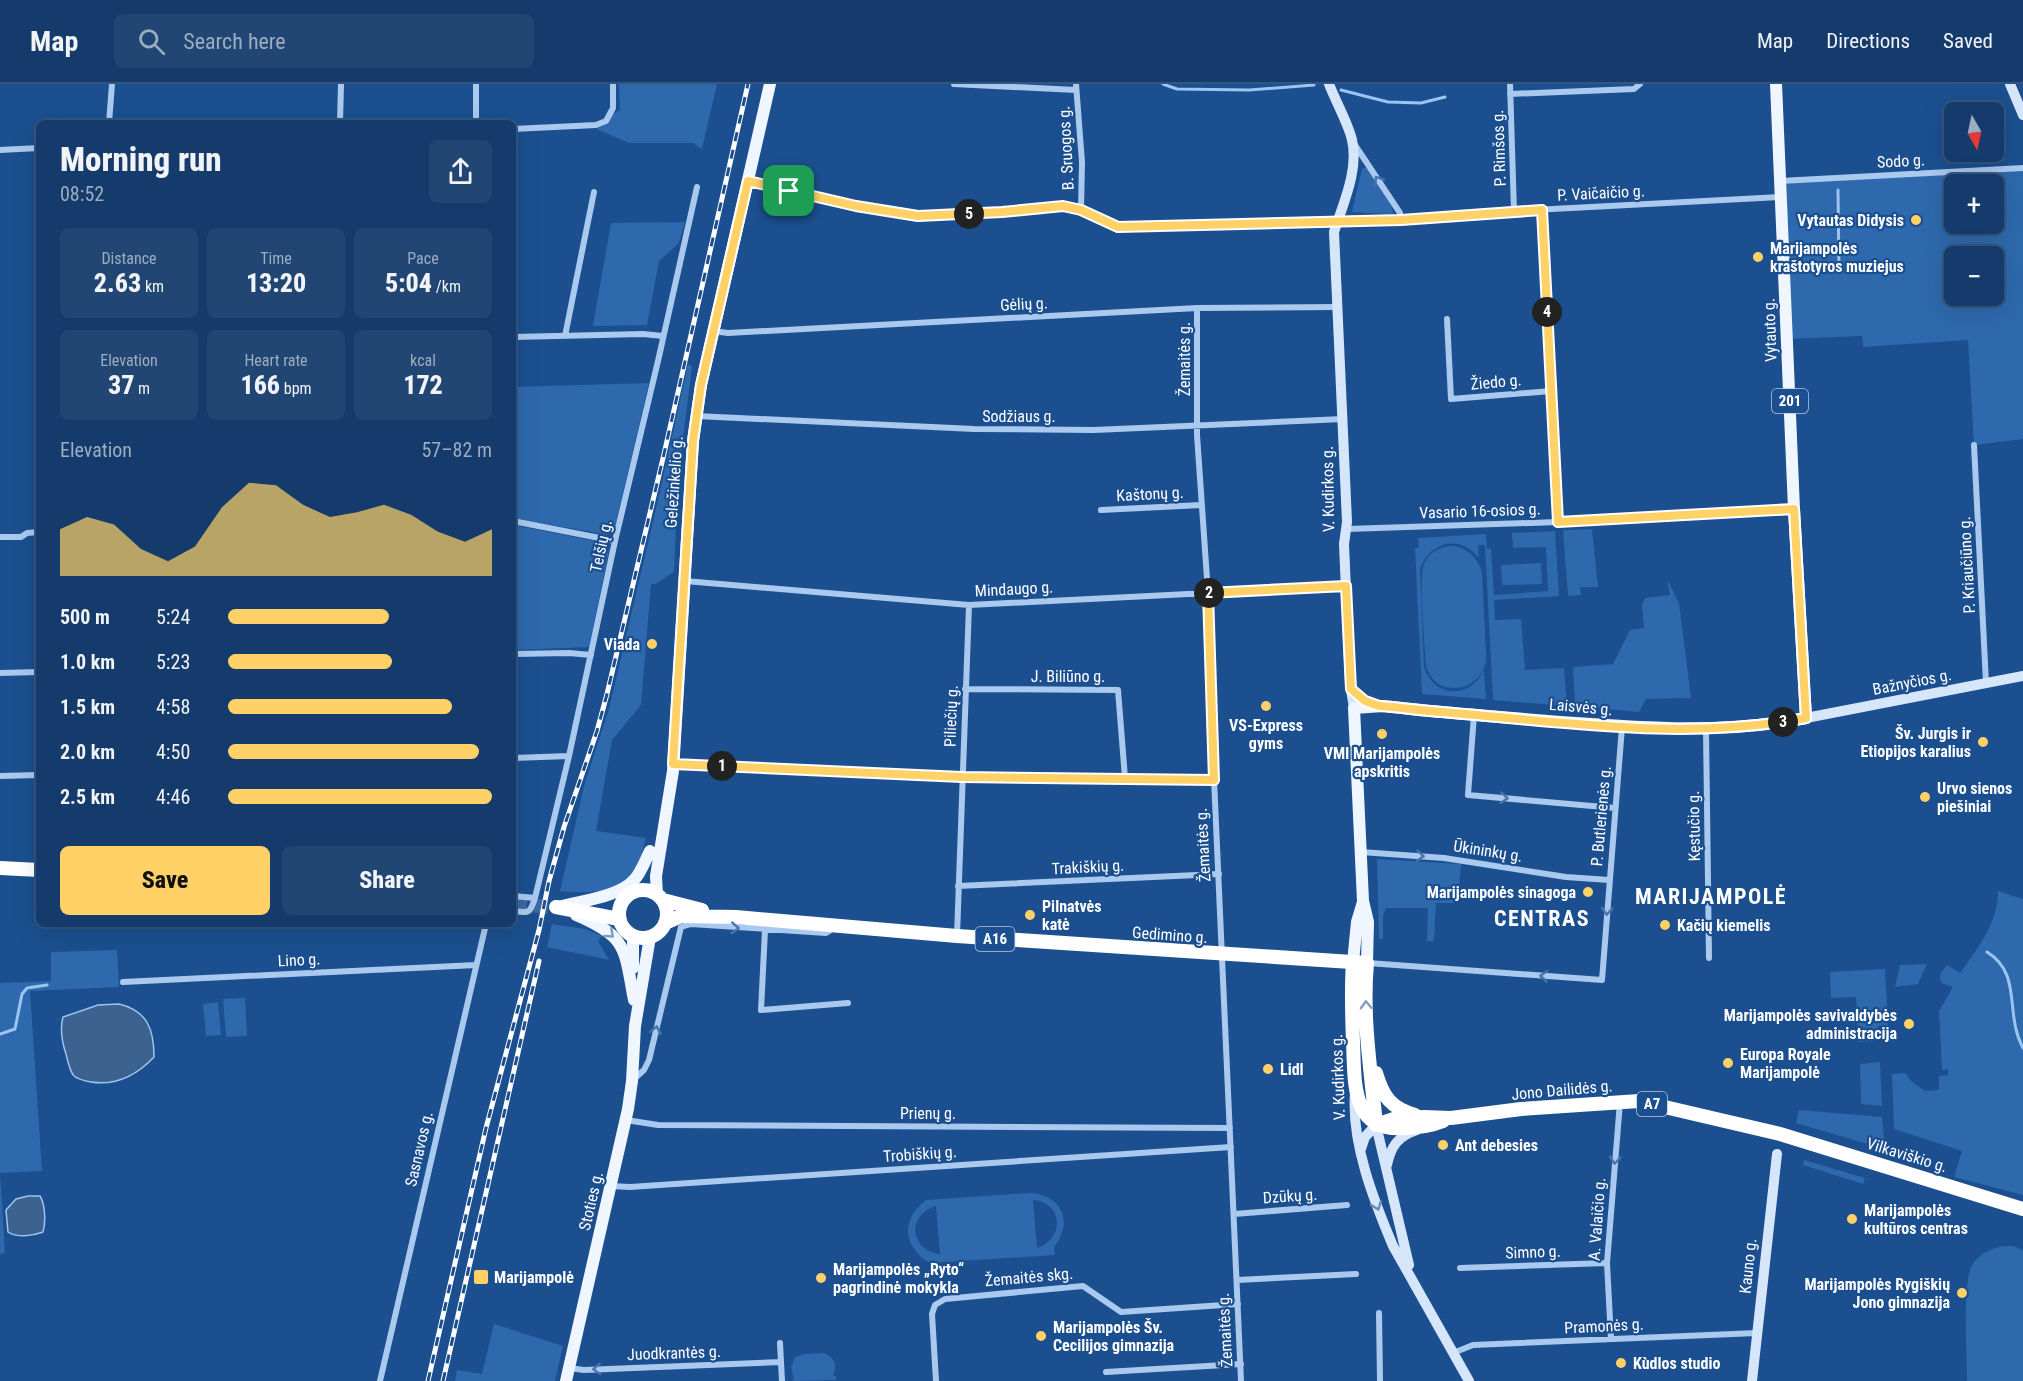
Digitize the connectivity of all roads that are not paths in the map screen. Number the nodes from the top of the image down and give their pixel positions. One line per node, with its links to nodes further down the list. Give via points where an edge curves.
1 (112, 84): 15 (street)
2 (341, 84): 16 (street)
3 (476, 84): 17 (street)
4 (614, 84): 18 (street, via 613,108 606,121 596,125)
5 (770, 84): 25 (main road, Geležinkelio g.)
6 (954, 84): 12 (street)
7 (1329, 84): 19 (main road, V. Kudirkos g.)
8 (1510, 84): 13 (street, P. Rimšos g.)
9 (1640, 84): 13 (street, via 1634,89)
10 (1776, 84): 26 (main road, Vytauto g. / 201)
11 (2010, 84): 14 (main road)
12 (1076, 87): 30 (street, B. Sruogos g.)
13 (1510, 94): 32 (street, P. Rimšos g.)
14 (2023, 116)
15 (110, 120)
16 (340, 120)
17 (476, 120)
18 (516, 129)
19 (1352, 140): 22 (street); 23 (main road, V. Kudirkos g.)
20 (36, 148): 21 (street)
21 (0, 150)
22 (1368, 164): 23 (street); 33 (street, one-way to 22)
23 (1353, 165): 34 (main road, V. Kudirkos g.)
24 (2023, 168): 26 (street, Sodo g.)
25 (748, 181): 30 (street, P. Vaičaičio g., via 918,216 1063,206); 38 (main road, Geležinkelio g.)
26 (1780, 181): 29 (main road, Vytauto g. / 201)
27 (697, 187): 40 (street, Telšių g.)
28 (594, 192): 39 (street)
29 (1780, 197): 31 (street, P. Vaičaičio g.); 48 (main road, Vytauto g. / 201)
30 (1081, 210): 34 (street, P. Vaičaičio g., via 1118,227)
31 (1542, 210): 32 (street, P. Vaičaičio g.); 42 (street)
32 (1514, 211): 33 (street, P. Vaičaičio g.)
33 (1401, 220): 34 (street, P. Vaičaičio g.)
34 (1337, 222): 35 (main road, V. Kudirkos g.)
35 (1337, 307): 36 (street, Gėlių g.); 44 (main road, V. Kudirkos g.)
36 (1197, 308): 38 (street, Gėlių g.); 45 (street, Žemaitės g.)
37 (1447, 319): 42 (street, Žiedo g., via 1451,399)
38 (713, 331): 43 (main road, Geležinkelio g.)
39 (566, 336): 40 (street); 41 (street)
40 (663, 336): 55 (street, Telšių g.)
41 (516, 337)
42 (1551, 391): 51 (street)
43 (696, 416): 45 (street, Sodžiaus g., via 974,429 1094,430); 56 (main road, Geležinkelio g.)
44 (1343, 419): 45 (street, Sodžiaus g.); 52 (main road, V. Kudirkos g.)
45 (1198, 424): 47 (street, Žemaitės g.)
46 (1974, 445): 65 (street, P. Kriaučiūno g.)
47 (1201, 505): 49 (street, Kaštonų g.); 58 (street, Žemaitės g.)
48 (1794, 509): 51 (street, Vasario 16-osios g.); 71 (main road, Vytauto g. / 201)
49 (1101, 510)
50 (516, 522): 55 (street)
51 (1558, 522): 52 (street, Vasario 16-osios g.)
52 (1347, 529): 57 (main road, V. Kudirkos g.)
53 (36, 532): 54 (street)
54 (0, 537)
55 (615, 541): 61 (street, Telšių g.)
56 (683, 581): 59 (street, Mindaugo g.); 76 (main road, Geležinkelio g.)
57 (1346, 586): 58 (street, Mindaugo g.); 67 (main road, V. Kudirkos g.)
58 (1208, 593): 59 (street, Mindaugo g.); 81 (street, Žemaitės g.)
59 (969, 605): 66 (street, Piliečių g.)
60 (516, 654): 61 (street)
61 (591, 655): 74 (street, Telšių g.)
62 (36, 672): 63 (street)
63 (0, 673)
64 (2023, 676): 65 (main road, Bažnyčios g.)
65 (1986, 683): 71 (main road, Bažnyčios g.)
66 (965, 689): 79 (street, Piliečių g.); 80 (street, J. Biliūno g., via 1118,690)
67 (1351, 689): 68 (main road); 69 (main road, V. Kudirkos g.)
68 (1379, 706): 69 (main road, Laisvės g.); 70 (main road, Laisvės g.)
69 (1354, 708): 85 (main road, V. Kudirkos g.)
70 (1474, 715): 72 (main road, Laisvės g.); 82 (street, one-way to 82, via 1468,795)
71 (1806, 718): 73 (main road, Laisvės g.)
72 (1622, 727): 73 (main road, Laisvės g.); 82 (street, P. Butlerienės g.)
73 (1706, 730): 108 (street, Kęstučio g.)
74 (569, 756): 75 (street); 94 (street, Telšių g.)
75 (516, 758)
76 (673, 764): 79 (street); 83 (main road, Geležinkelio g.)
77 (36, 775): 78 (street)
78 (0, 776)
79 (962, 777): 80 (street); 90 (street, Piliečių g.)
80 (1125, 778): 81 (street)
81 (1214, 780): 88 (street, Žemaitės g.)
82 (1615, 808): 89 (street, P. Butlerienės g.)
83 (665, 818): 84 (main road, Geležinkelio g.); 93 (main road, Geležinkelio g., via 656,876)
84 (650, 851): 91 (main road, Geležinkelio g.); 96 (main road, via 630,884)
85 (1361, 852): 89 (street, Ūkininkų g., one-way to 89, via 1444,858); 109 (main road, V. Kudirkos g., via 1363,901 1357,922)
86 (0, 868): 87 (highway)
87 (36, 870)
88 (1219, 874): 90 (street, Trakiškių g.); 107 (street, Žemaitės g.)
89 (1609, 880): 111 (street, P. Butlerienės g., one-way to 111)
90 (958, 886): 105 (street, Piliečių g.)
91 (637, 890): 93 (highway, via 651,891); 95 (highway)
92 (516, 896): 94 (street)
93 (660, 897): 98 (highway, Gedimino g. / A16, via 681,906); 100 (highway, via 666,908)
94 (535, 898): 97 (street, Telšių g., via 531,910)
95 (620, 904): 96 (highway); 99 (highway)
96 (562, 908): 99 (highway); 113 (main road, one-way to 113, via 604,927 616,939 624,952)
97 (516, 911)
98 (736, 917): 100 (highway, Gedimino g. / A16, via 681,916); 101 (highway, Gedimino g. / A16)
99 (619, 919): 104 (highway)
100 (665, 923): 106 (highway)
101 (837, 926): 103 (street, via 826,933); 105 (highway, Gedimino g. / A16)
102 (485, 927): 110 (street, Sasnavos g.)
103 (765, 930): 114 (street, via 761,1010); 117 (street, one-way to 103, via 650,1060 681,927 692,924)
104 (633, 936): 106 (highway); 113 (main road, Stoties g.)
105 (957, 936): 107 (highway, Gedimino g. / A16)
106 (650, 937): 115 (main road, Stoties g.)
107 (1222, 955): 109 (highway, Gedimino g. / A16); 123 (street, Žemaitės g.)
108 (1709, 958)
109 (1360, 963): 111 (street, Gedimino g., one-way to 109); 116 (highway, one-way to 109, via 1365,982); 118 (highway, V. Kudirkos g., via 1350,992)
110 (476, 965): 112 (street, Lino g.); 148 (street, Sasnavos g.)
111 (1602, 980)
112 (123, 982)
113 (634, 1000): 115 (main road, Stoties g.)
114 (848, 1003)
115 (635, 1026): 117 (main road, Stoties g.)
116 (1368, 1048): 121 (highway, via 1389,1102); 122 (highway)
117 (632, 1081): 120 (main road, Stoties g.)
118 (1355, 1090): 122 (highway, via 1362,1109); 126 (main road, V. Kudirkos g.)
119 (1620, 1101): 121 (highway, Jono Dailidės g. / A7); 124 (highway, Jono Dailidės g. / A7, via 1639,1101); 133 (street, A. Valaičio g., one-way to 133)
120 (626, 1120): 123 (street, Prienų g., via 658,1125); 129 (main road, Stoties g.)
121 (1425, 1122): 122 (highway, via 1394,1119); 128 (main road, via 1393,1144)
122 (1376, 1125): 126 (main road); 128 (main road, V. Kudirkos g.)
123 (1230, 1128): 125 (street, Žemaitės g.)
124 (1780, 1134): 131 (highway, Vilkaviškio g. / A7)
125 (1231, 1147): 129 (street, Trobiškių g.); 132 (street, Žemaitės g.)
126 (1361, 1149): 136 (main road, V. Kudirkos g., one-way to 136, via 1383,1224)
127 (1777, 1155): 140 (main road, Kauno g.)
128 (1386, 1168): 136 (main road, V. Kudirkos g.)
129 (611, 1186): 146 (main road, Stoties g.)
130 (1347, 1205): 132 (street, Dzūkų g.)
131 (2023, 1209)
132 (1234, 1214): 137 (street, Žemaitės g.)
133 (1607, 1263): 134 (street, Simno g.); 141 (street, A. Valaičio g.)
134 (1460, 1268)
135 (1356, 1274): 137 (street)
136 (1411, 1277): 143 (main road, V. Kudirkos g.)
137 (1236, 1280): 138 (street, Žemaitės g.)
138 (1238, 1304): 145 (street, Žemaitės g.); 151 (street, Žemaitės skg., via 1121,1312 1083,1286 945,1299 935,1305 932,1314)
139 (1379, 1312): 153 (street)
140 (1757, 1333): 141 (street, Pramonės g.); 155 (main road, Kauno g.)
141 (1611, 1339): 143 (street, Pramonės g., via 1473,1345)
142 (780, 1343): 144 (street)
143 (1453, 1353): 154 (main road, V. Kudirkos g.)
144 (781, 1362): 146 (street, Juodkrantės g., one-way to 146); 150 (street)
145 (1240, 1364): 147 (street); 152 (street, Žemaitės g.)
146 (569, 1368): 149 (main road, Stoties g.)
147 (1106, 1372)
148 (380, 1381)
149 (566, 1381)
150 (782, 1381)
151 (936, 1381)
152 (1241, 1381)
153 (1380, 1381)
154 (1469, 1381)
155 (1752, 1381)

